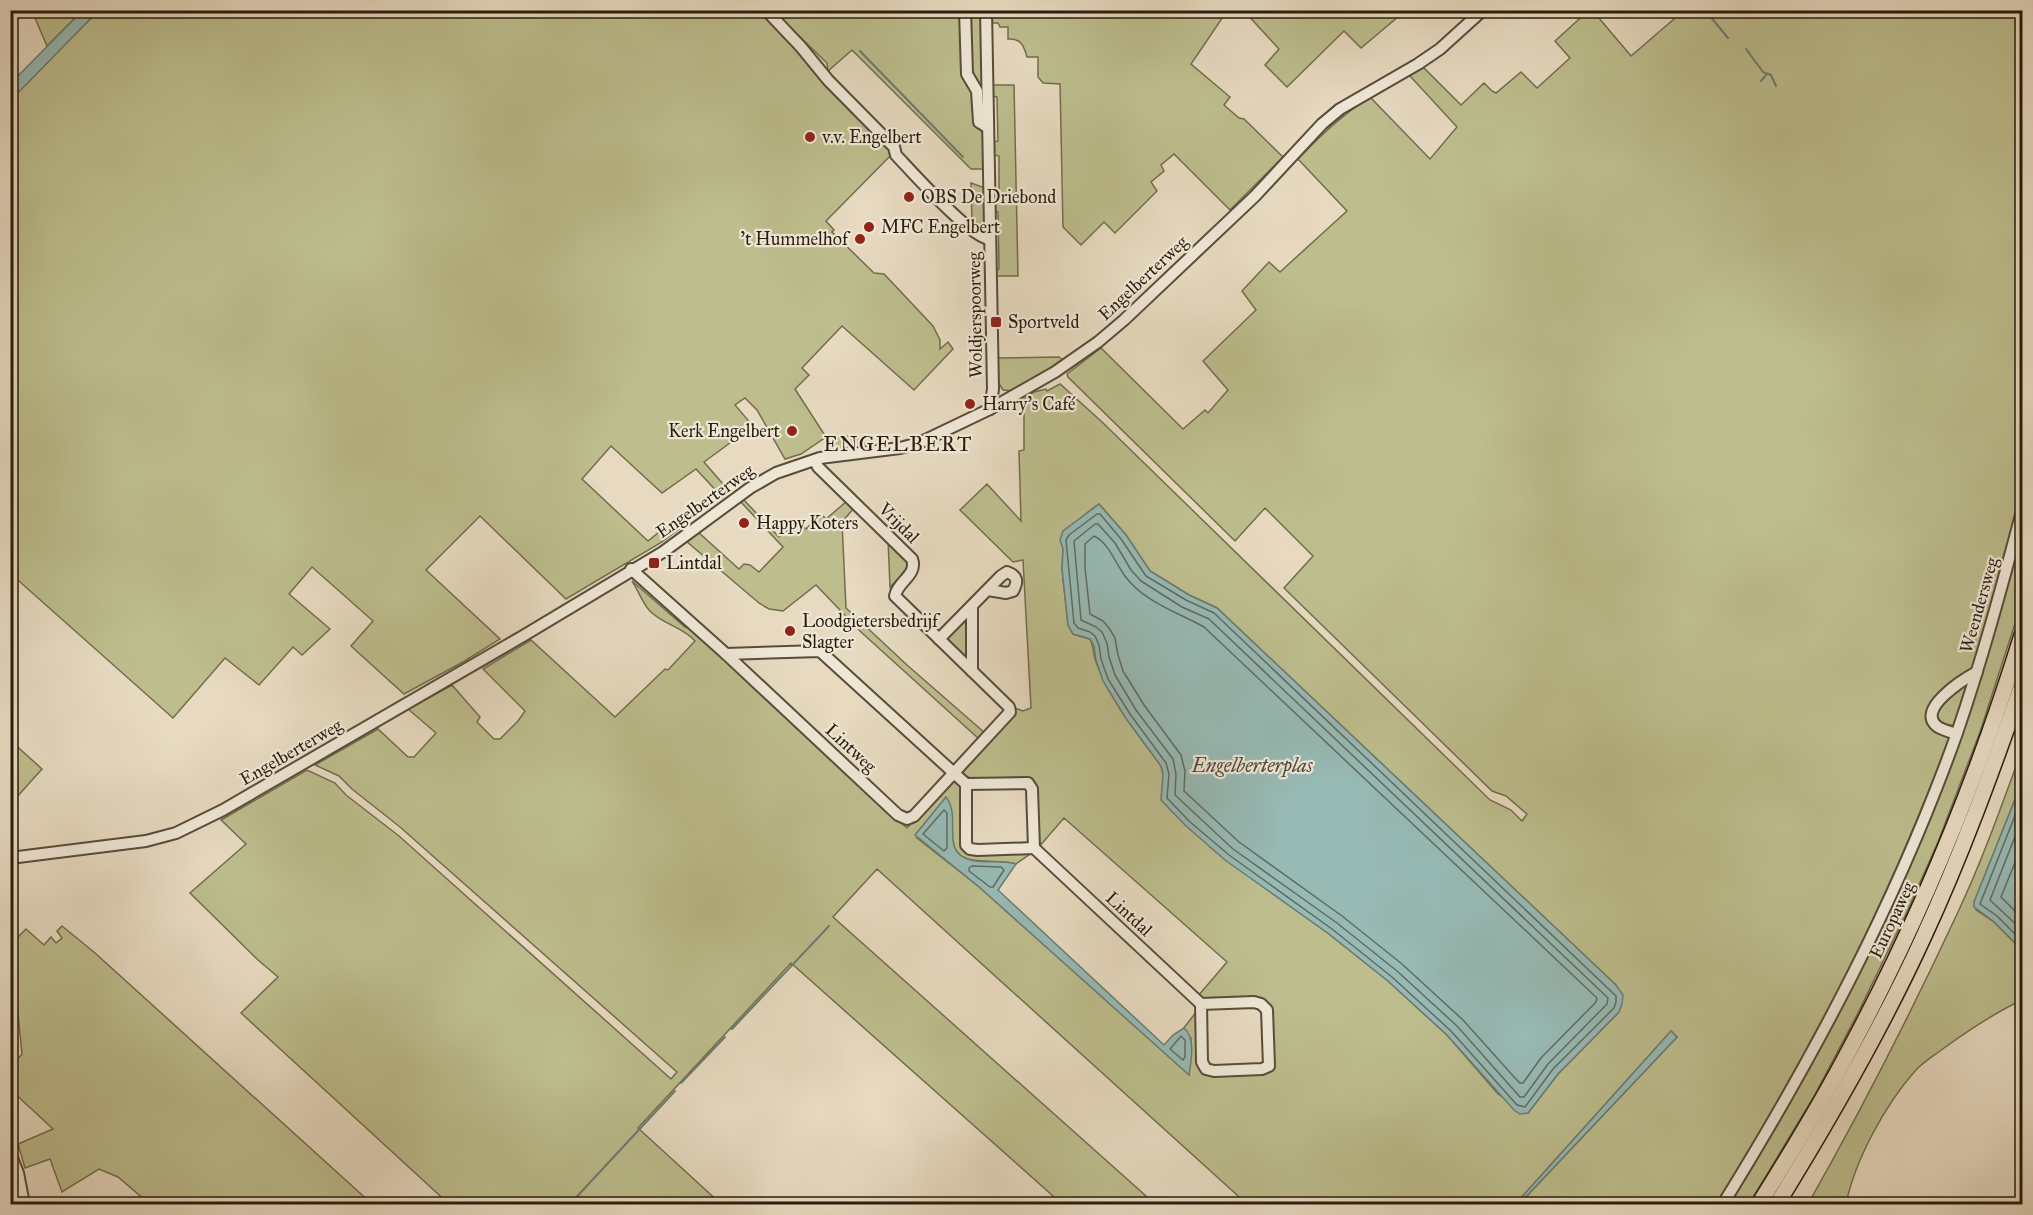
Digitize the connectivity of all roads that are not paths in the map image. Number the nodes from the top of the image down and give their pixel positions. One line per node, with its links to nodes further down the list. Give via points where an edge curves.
1 (765, 10): 6 (street, Woldjerspoorweg, via 925,185 977,235)
2 (965, 10): 5 (street, Woldjerspoorweg, via 967,74 976,91 979,122)
3 (986, 10): 5 (street, Woldjerspoorweg)
4 (1483, 10): 8 (street, Engelberterweg, via 1440,49 1340,109 1124,320 1068,364)
5 (987, 127): 6 (street, Woldjerspoorweg)
6 (989, 240): 7 (street, Woldjerspoorweg)
7 (993, 389): 8 (street, Woldjerspoorweg); 9 (street, Woldjerspoorweg)
8 (1008, 400): 9 (street, Engelberterweg)
9 (990, 410): 10 (street, Engelberterweg, via 919,443)
10 (815, 460): 12 (street, Engelberterweg, via 776,473 750,488 692,532); 16 (street, Vrijdal, via 912,559 912,572 896,589 895,596)
11 (2022, 511): 19 (street, Weendersweg)
12 (631, 569): 17 (street); 25 (street, Engelberterweg, via 346,740 176,834 146,842)
13 (988, 590): 14 (street)
14 (972, 606): 16 (street); 18 (street)
15 (2022, 635): 30 (highway, Europaweg, via 1970,786 1903,945 1818,1108)
16 (939, 639): 18 (street, Vrijdal)
17 (726, 654): 22 (street, via 820,651); 22 (street, Lintweg, via 898,815 907,819 914,816)
18 (972, 670): 22 (street, Vrijdal, via 1010,712)
19 (1977, 672): 21 (street, Weendersweg); 21 (street, Weendersweg, via 1939,700 1932,711 1938,727)
20 (2022, 685): 31 (highway, Europaweg, via 1977,813 1923,939 1868,1049)
21 (1956, 734): 29 (street, via 1908,858 1868,946)
22 (954, 774): 23 (street)
23 (966, 784): 24 (street, via 1028,783 1032,789); 24 (street, via 966,844 970,849)
24 (1034, 848): 26 (street, Lintdal)
25 (10, 858)
26 (1201, 1004): 26 (street, via 1202,1062 1206,1069 1250,1070 1269,1066 1268,1010 1254,1002)
27 (10, 1153): 28 (street)
28 (24, 1204)
29 (1723, 1204)
30 (1759, 1204)
31 (1777, 1204)

